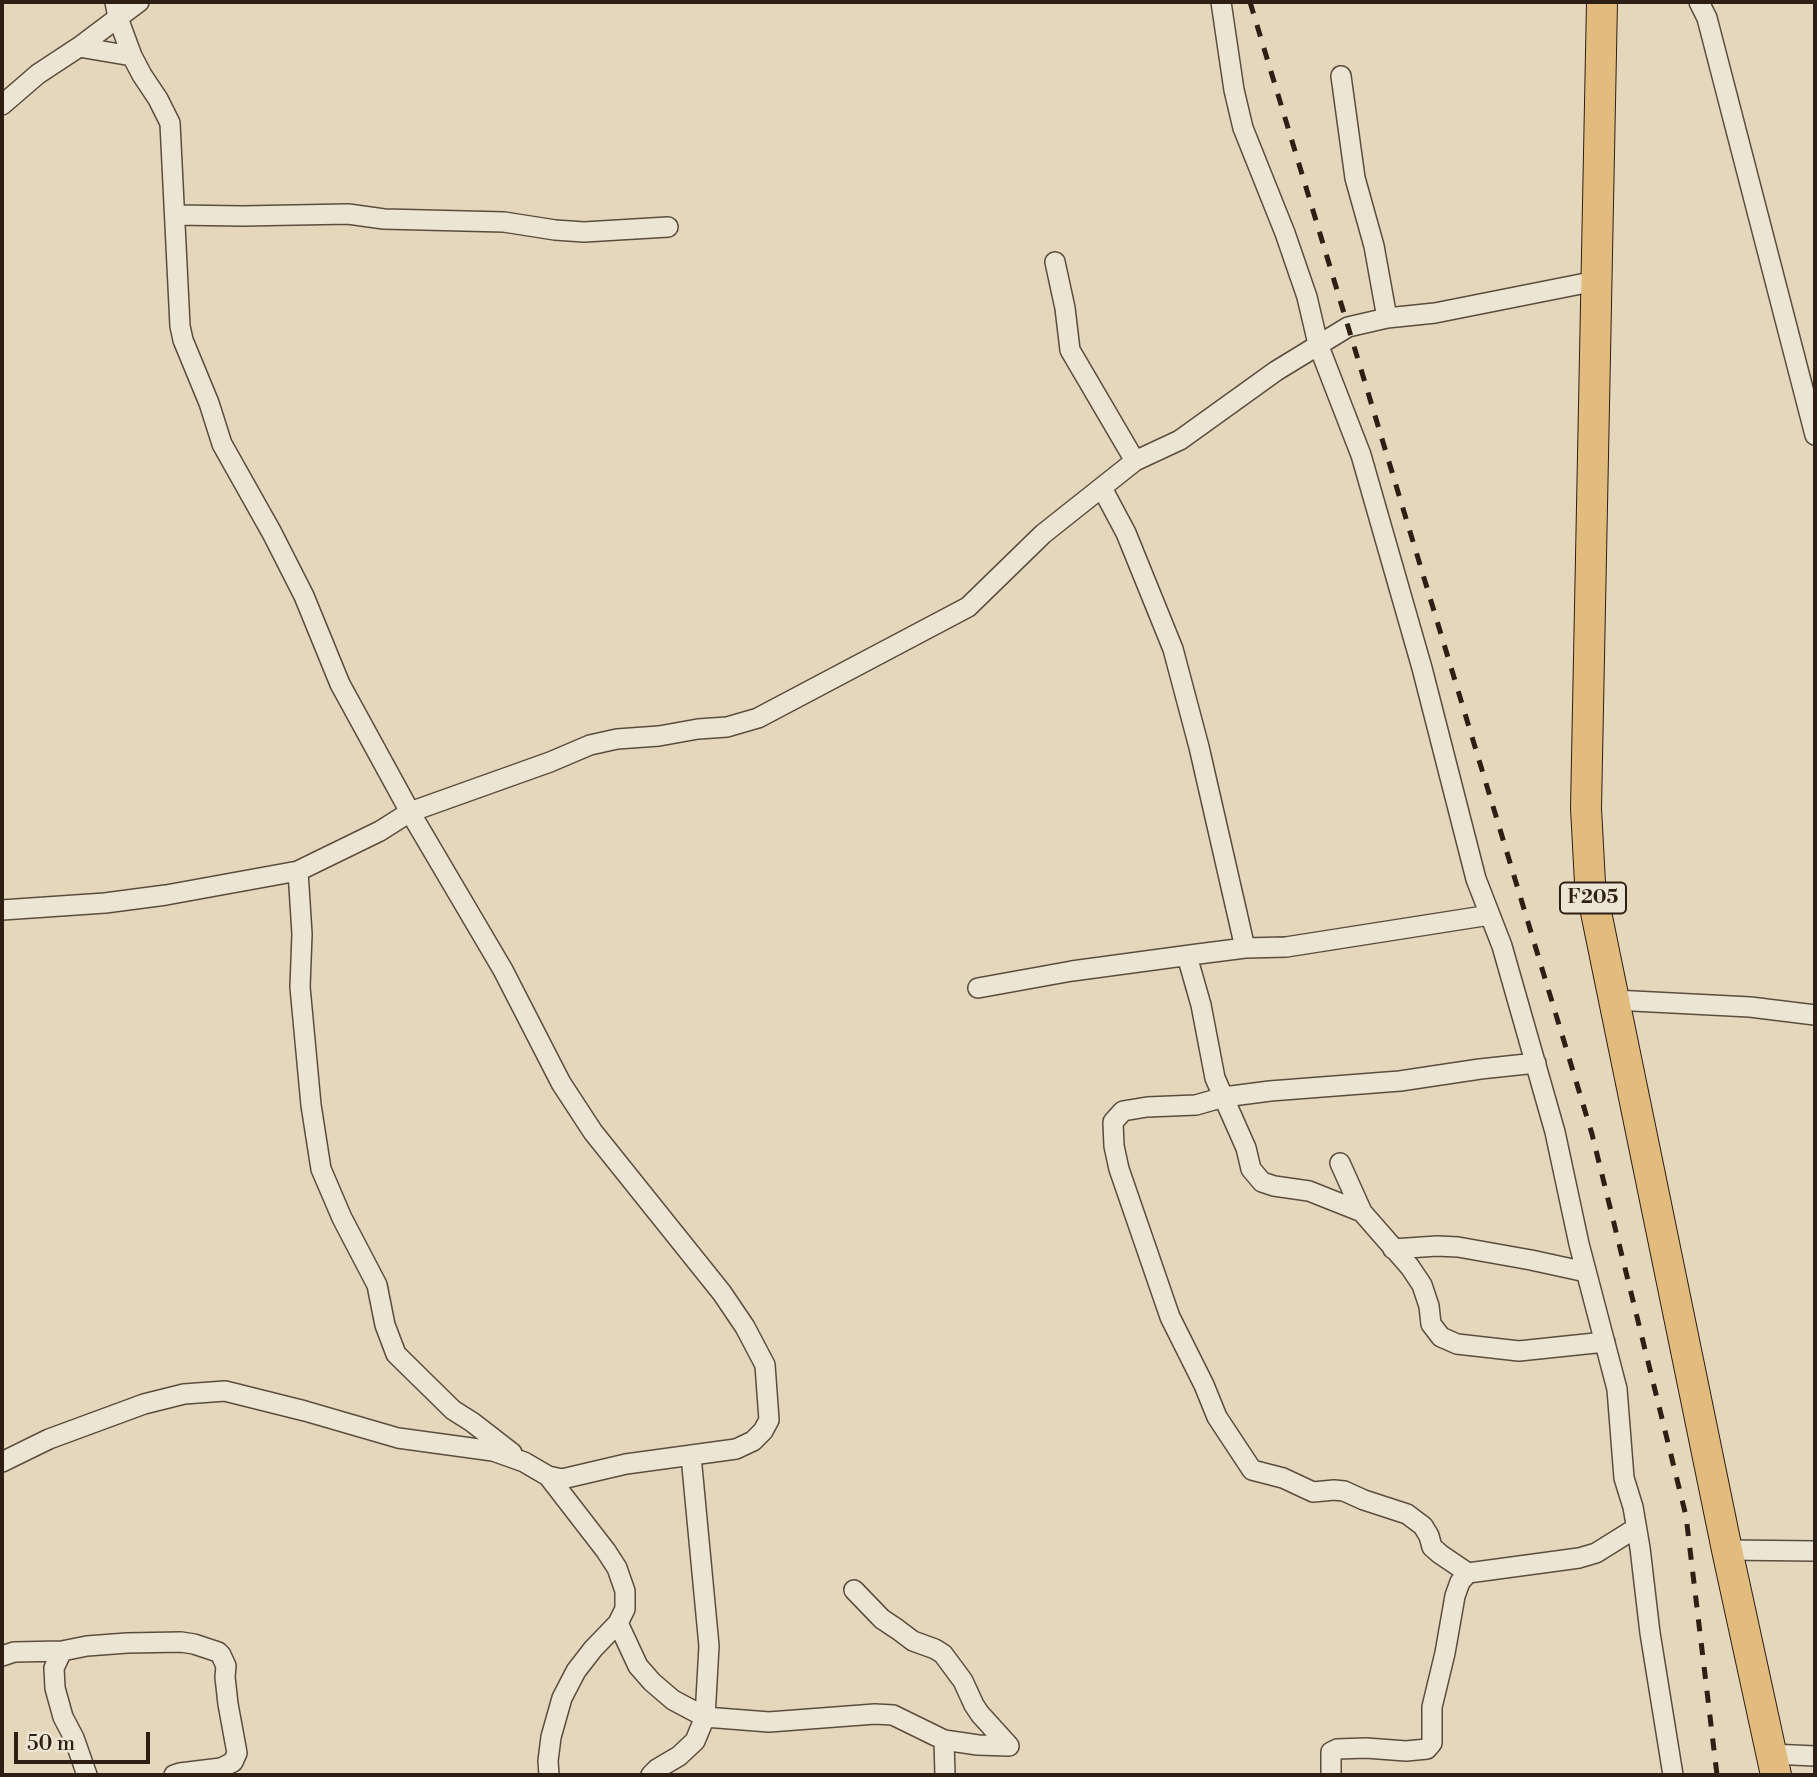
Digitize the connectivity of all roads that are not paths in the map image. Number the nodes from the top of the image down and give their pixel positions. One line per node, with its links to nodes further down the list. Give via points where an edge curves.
1 (139, 2): 5 (street)
2 (1221, 2): 15 (street, via 1243,128 1285,233)
3 (1602, 2): 13 (main road, F205)
4 (1703, 7): 16 (street)
5 (117, 10): 6 (street); 7 (street)
6 (79, 47): 7 (street); 9 (street)
7 (132, 56): 10 (street, via 170,123)
8 (1341, 76): 14 (street, via 1355,178)
9 (2, 105)
10 (174, 215): 11 (street, via 348,214 504,222 584,232); 19 (street, via 180,326 222,444 304,596 340,684)
11 (667, 227)
12 (1055, 262): 17 (street, via 1070,350)
13 (1596, 281): 14 (street); 26 (main road, F205, via 1586,808 1590,883)
14 (1387, 318): 15 (street, via 1348,327)
15 (1318, 344): 17 (street, via 1180,440); 22 (street, via 1361,455 1476,880)
16 (1815, 435)
17 (1135, 461): 18 (street)
18 (1102, 488): 19 (street, via 1043,534 968,607 758,718 727,727 590,745); 23 (street, via 1126,533 1173,649)
19 (410, 812): 20 (street); 35 (street, via 586,1123 722,1293 765,1365 769,1420 762,1431 736,1449)
20 (298, 871): 21 (street, via 166,895); 37 (street, via 300,987 321,1169 377,1285 384,1325 396,1354 453,1410)
21 (2, 910)
22 (1490, 915): 23 (street, via 1286,947); 28 (street)
23 (1245, 948): 24 (street)
24 (1187, 956): 25 (street); 29 (street, via 1215,1078)
25 (978, 988)
26 (1614, 1000): 27 (street); 40 (main road, F205)
27 (1815, 1015)
28 (1536, 1063): 29 (street, via 1400,1082); 33 (street)
29 (1224, 1097): 31 (street, via 1251,1169 1262,1182 1310,1191); 42 (street, via 1196,1105 1124,1111 1113,1122 1119,1169 1170,1317 1217,1417 1252,1470 1313,1492 1344,1491 1407,1514 1423,1526 1432,1547)
30 (1340, 1163): 31 (street)
31 (1362, 1212): 32 (street)
32 (1393, 1249): 33 (street, via 1458,1247); 34 (street, via 1422,1285 1432,1324 1441,1337 1457,1344 1519,1351)
33 (1586, 1272): 34 (street)
34 (1605, 1342): 39 (street, via 1617,1389 1624,1478)
35 (691, 1456): 38 (street, via 626,1464 562,1479); 47 (street, via 709,1646)
36 (2, 1462): 37 (street, via 144,1404 184,1394 225,1391 398,1438 493,1451)
37 (524, 1462): 38 (street)
38 (548, 1476): 44 (street, via 617,1568 625,1591 625,1609)
39 (1636, 1528): 42 (street, via 1579,1558); 57 (street)
40 (1727, 1550): 41 (street); 50 (main road, F205)
41 (1815, 1551)
42 (1468, 1573): 56 (street, via 1455,1596 1432,1707 1432,1744 1406,1752 1337,1749 1331,1752)
43 (854, 1590): 48 (street, via 882,1619 913,1641 943,1654 980,1714 1009,1746)
44 (618, 1623): 47 (street, via 638,1666 652,1682); 53 (street, via 576,1671 562,1698 551,1737)
45 (62, 1651): 46 (street); 51 (street, via 54,1668 55,1688); 52 (street, via 181,1642 221,1655 237,1753 233,1762 221,1768)
46 (2, 1656)
47 (705, 1717): 48 (street, via 769,1722 892,1715); 54 (street, via 695,1741)
48 (944, 1740): 55 (street)
49 (1815, 1756): 50 (street)
50 (1773, 1765)
51 (87, 1775)
52 (174, 1775)
53 (549, 1775)
54 (651, 1775)
55 (945, 1775)
56 (1331, 1775)
57 (1673, 1775)

